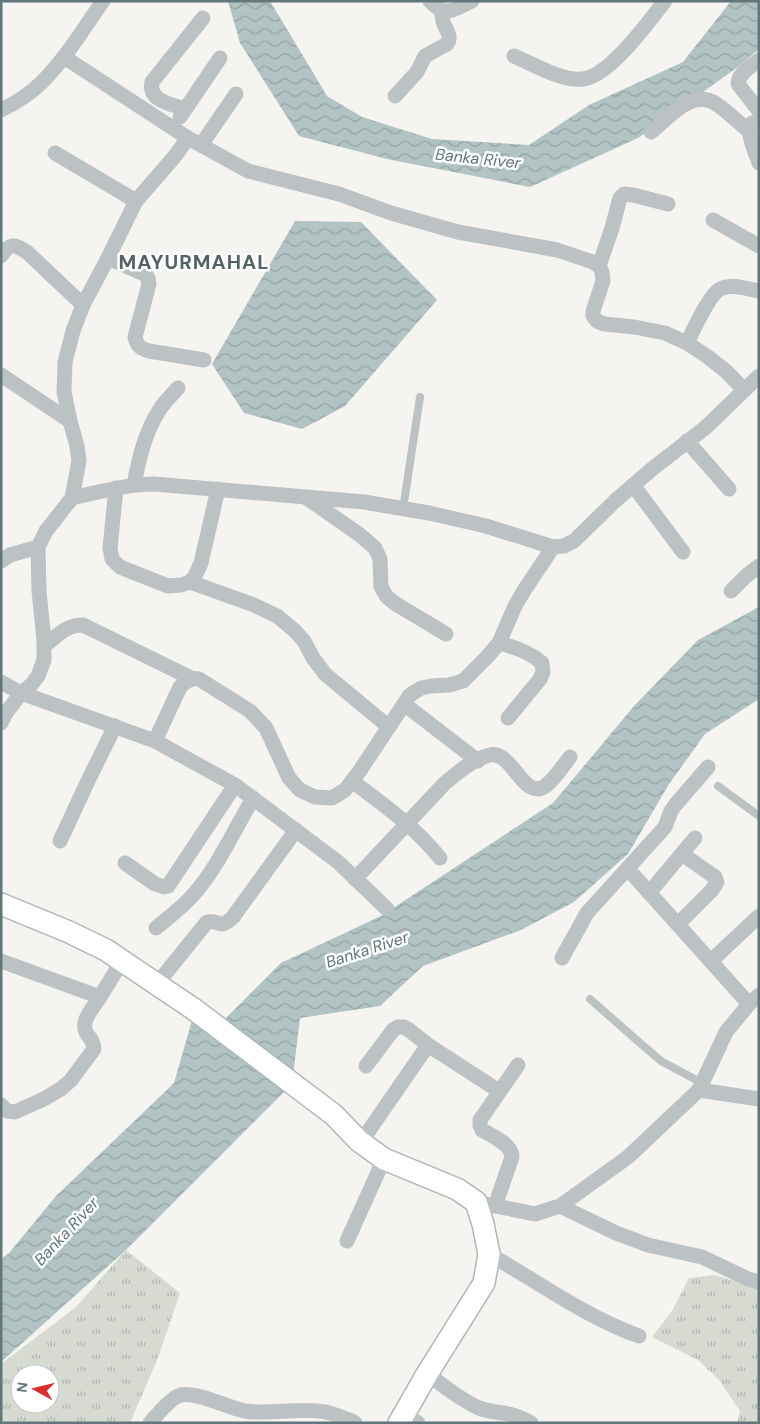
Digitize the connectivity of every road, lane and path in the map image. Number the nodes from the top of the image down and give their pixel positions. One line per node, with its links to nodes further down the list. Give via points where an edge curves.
1 (103, 1): 8 (street)
2 (430, 1): 5 (street)
3 (472, 1): 5 (street)
4 (665, 1): 7 (street, via 621,54 594,76 582,80 569,78)
5 (442, 12): 12 (street, via 450,41 425,56 417,72)
6 (203, 18): 13 (street, via 152,82 153,95)
7 (514, 56)
8 (64, 57): 14 (street, via 42,82); 17 (street)
9 (220, 58): 13 (street)
10 (759, 60): 15 (street, via 740,76 738,84)
11 (236, 94): 20 (street)
12 (395, 96)
13 (185, 109): 17 (street)
14 (1, 110)
15 (759, 111)
16 (759, 117): 18 (street)
17 (172, 128): 20 (street)
18 (750, 131): 19 (street, via 715,103 698,99 687,102); 22 (street)
19 (651, 132)
20 (194, 142): 23 (street, via 175,156); 29 (street, via 248,171 339,194 458,232 557,250)
21 (55, 153): 23 (street)
22 (759, 163)
23 (136, 201): 28 (street)
24 (668, 204): 29 (street, via 624,194)
25 (713, 220): 26 (street)
26 (759, 246)
27 (1, 256): 31 (street, via 6,248 19,246)
28 (108, 258): 31 (street); 33 (street, via 148,278 136,344 149,351)
29 (599, 266): 32 (street, via 603,281 593,311 597,321 665,333)
30 (759, 291): 32 (street, via 729,286 719,289 711,297)
31 (83, 305): 39 (street, via 65,362 64,392)
32 (687, 343): 37 (street, via 727,372)
33 (204, 360)
34 (1, 375): 39 (street)
35 (759, 376): 37 (street)
36 (178, 388): 41 (street, via 154,418)
37 (744, 390): 40 (street)
38 (420, 397): 48 (lane)
39 (70, 421): 47 (street, via 79,461)
40 (688, 442): 42 (street); 45 (street)
41 (134, 485): 43 (street); 44 (street)
42 (634, 485): 49 (street, via 574,541); 51 (street)
43 (116, 488): 47 (street); 54 (street, via 110,548 112,559 120,567 168,586)
44 (218, 489): 46 (street); 54 (street, via 201,562)
45 (729, 489)
46 (306, 497): 48 (street); 56 (street, via 375,548 380,559 381,587 387,597)
47 (72, 498): 50 (street, via 46,531)
48 (403, 509): 49 (street, via 486,526)
49 (553, 547): 57 (street, via 521,594)
50 (38, 548): 52 (street); 58 (street)
51 (683, 552)
52 (4, 554)
53 (759, 566): 55 (street)
54 (190, 582): 66 (street, via 276,616 304,641 325,674)
55 (731, 591)
56 (446, 634)
57 (499, 643): 62 (street, via 462,681 448,686 420,688); 63 (street, via 521,650 542,663 540,679)
58 (44, 646): 59 (street, via 68,627 83,626); 61 (street, via 44,660 38,676)
59 (193, 678): 67 (street, via 180,687); 71 (street, via 250,711 266,728 290,778 300,790 315,797 332,798)
60 (1, 682): 61 (street)
61 (21, 693): 64 (street); 65 (street)
62 (404, 704): 66 (street); 69 (street)
63 (508, 718)
64 (1, 723)
65 (115, 726): 67 (street); 79 (street)
66 (389, 728): 71 (street)
67 (155, 741): 72 (street)
68 (570, 757): 69 (street, via 548,784 535,789 500,756 491,754)
69 (478, 761): 76 (street, via 444,784)
70 (708, 767): 83 (street, via 676,804 665,827)
71 (352, 781): 76 (street)
72 (235, 785): 74 (street); 82 (street, via 168,886 155,884)
73 (718, 786): 75 (lane)
74 (253, 798): 77 (street); 90 (street, via 199,888)
75 (759, 816)
76 (408, 823): 81 (street); 84 (street)
77 (296, 830): 84 (street); 95 (street, via 233,917 224,924 207,922)
78 (695, 838): 80 (street)
79 (60, 841)
80 (682, 854): 85 (street); 89 (street, via 715,877 717,882)
81 (440, 858)
82 (125, 863)
83 (628, 869): 85 (street); 91 (street, via 587,913)
84 (355, 879): 87 (street)
85 (650, 893): 89 (street)
86 (1, 904): 93 (street, via 69,932)
87 (387, 909)
88 (759, 916): 94 (street)
89 (678, 924): 94 (street)
90 (156, 928)
91 (562, 958)
92 (1, 961): 96 (street)
93 (122, 961): 95 (street); 96 (street)
94 (711, 961): 98 (street)
95 (156, 985): 106 (street, via 334,1115)
96 (100, 997): 105 (street, via 84,1024 94,1049 71,1080 44,1099 15,1112 7,1111)
97 (590, 999): 102 (lane, via 661,1061)
98 (754, 1000): 102 (street, via 726,1032)
99 (428, 1045): 101 (street, via 404,1027 398,1027); 103 (street); 106 (street)
100 (518, 1065): 103 (street)
101 (366, 1066)
102 (701, 1087): 104 (street); 109 (street, via 628,1157)
103 (499, 1092): 108 (street, via 483,1114 480,1125 482,1130 508,1146 512,1157)
104 (759, 1099)
105 (1, 1105)
106 (362, 1142): 107 (street)
107 (384, 1159): 108 (street); 110 (street)
108 (485, 1204): 109 (street, via 535,1214); 111 (street, via 483,1224)
109 (560, 1206): 112 (street, via 616,1233 648,1245 702,1257)
110 (347, 1241)
111 (489, 1254): 113 (street, via 616,1328); 114 (street, via 484,1283)
112 (759, 1282)
113 (639, 1336)
114 (427, 1374): 115 (street); 118 (street, via 478,1408)
115 (406, 1420)
116 (150, 1423): 117 (street, via 173,1399 185,1394 244,1411 325,1412)
117 (355, 1423)
118 (531, 1423)

